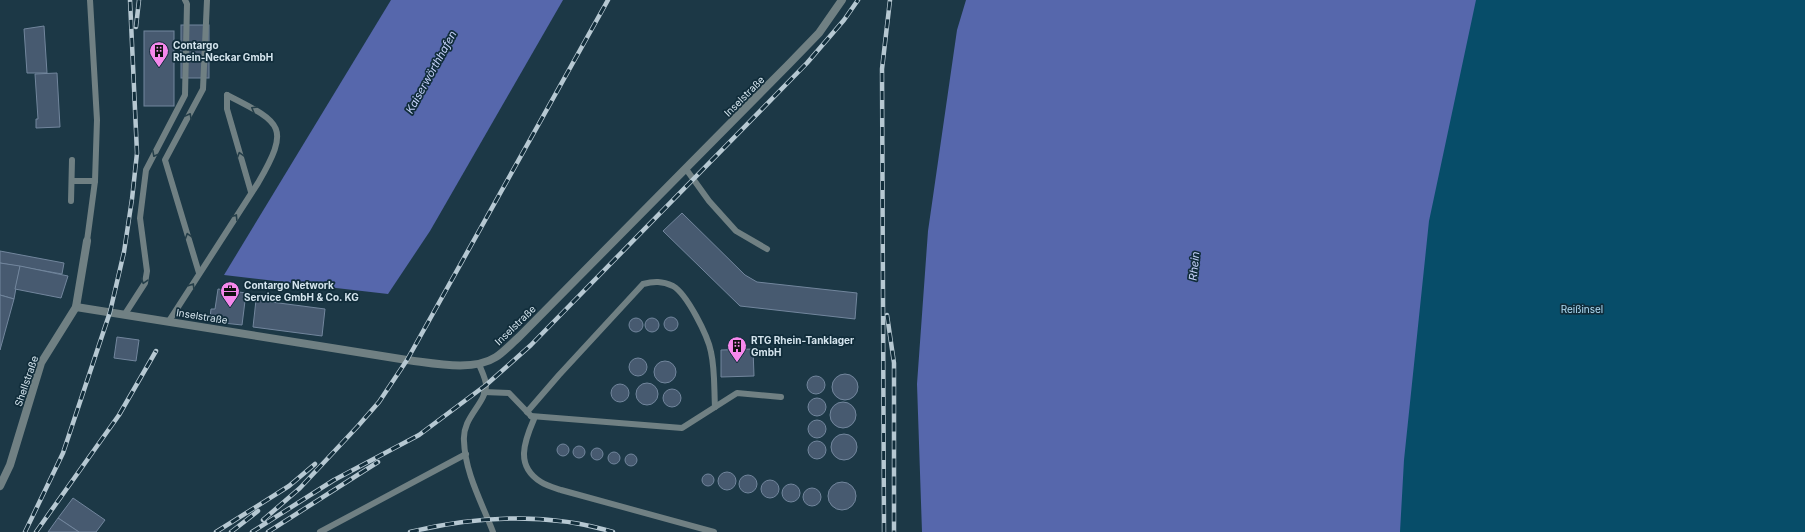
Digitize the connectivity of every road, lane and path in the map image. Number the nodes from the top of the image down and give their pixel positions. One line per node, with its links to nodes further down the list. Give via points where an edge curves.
1 (90, 0): 8 (lane, via 97,120)
2 (185, 0): 15 (lane, one-way to 15, via 185,95 146,170 140,218 146,271 144,283)
3 (207, 0): 13 (lane, one-way to 3, via 165,160 203,89)
4 (842, 0): 6 (street, Inselstraße, via 819,33)
5 (72, 160): 7 (lane)
6 (686, 169): 12 (lane, via 709,201 736,231); 17 (street, Inselstraße, via 519,337 495,358)
7 (72, 181): 8 (lane); 10 (lane)
8 (95, 181): 11 (lane)
9 (251, 192): 9 (lane, via 227,108 226,95 258,111 273,123 277,131 275,150); 13 (lane, one-way to 9)
10 (72, 201)
11 (87, 241): 14 (street, Shellstraße)
12 (767, 249)
13 (199, 273): 16 (lane, one-way to 13)
14 (76, 307): 15 (street, Inselstraße); 23 (street, Shellstraße, via 41,363 10,465)
15 (125, 314): 16 (street, Inselstraße)
16 (169, 321): 17 (street, Inselstraße, via 407,360 448,365)
17 (479, 364): 18 (lane, via 486,385)
18 (484, 392): 21 (lane, via 509,393); 22 (lane, via 466,422 463,441)
19 (781, 397): 20 (lane, via 737,393)
20 (715, 407): 21 (lane, via 682,428); 21 (lane, via 711,352 707,337 680,292 673,286 656,281 643,284 564,369)
21 (529, 414): 26 (lane, via 534,419 527,434 523,456 528,471 541,482 561,490)
22 (466, 454): 24 (lane); 25 (lane, via 472,478)
23 (0, 486)
24 (320, 532)
25 (493, 532)
26 (714, 532)

